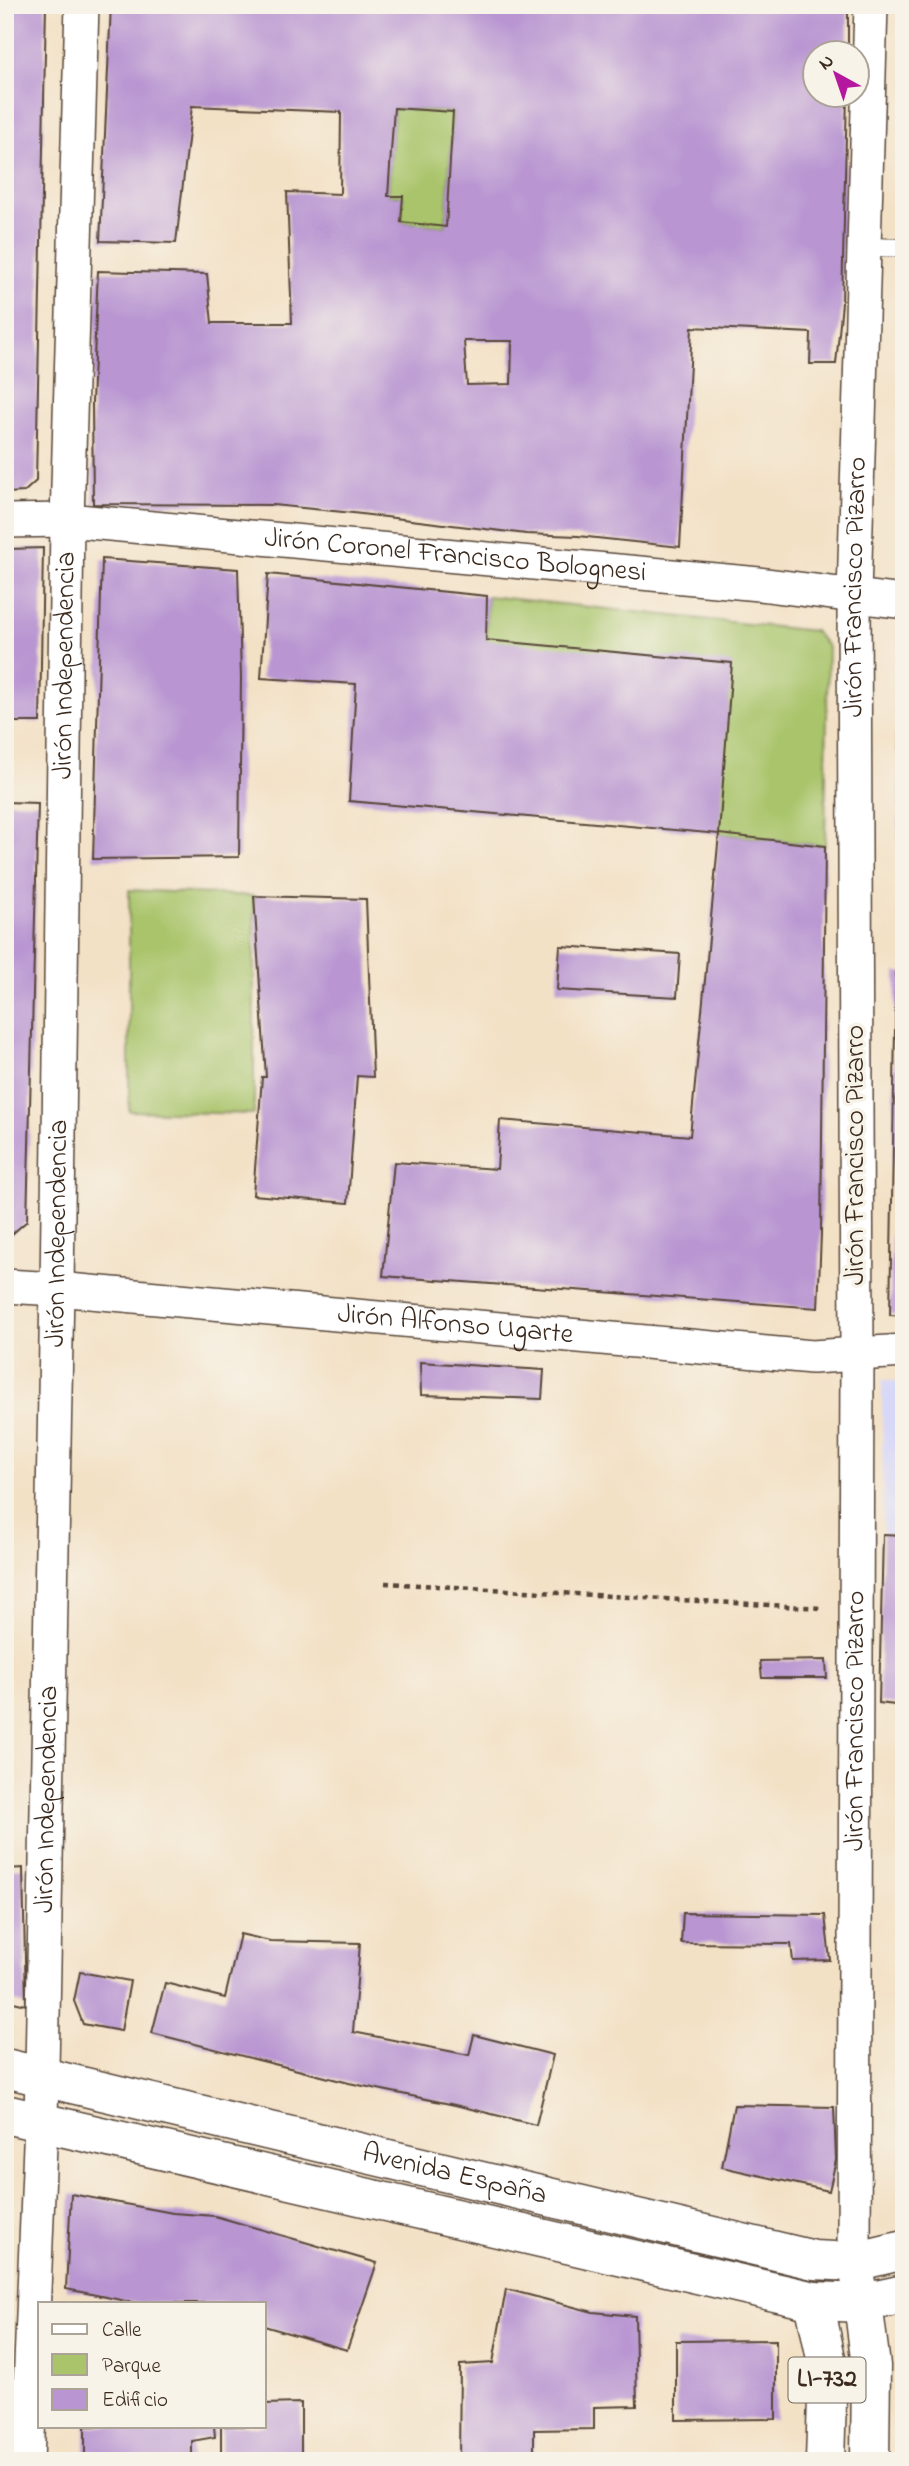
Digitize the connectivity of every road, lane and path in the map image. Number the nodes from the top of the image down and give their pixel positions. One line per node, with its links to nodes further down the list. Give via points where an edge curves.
1 (82, 5): 5 (street, Jirón Independencia)
2 (871, 5): 3 (street, Jirón Francisco Pizarro)
3 (866, 247): 4 (lane); 7 (street, Jirón Francisco Pizarro)
4 (904, 248)
5 (67, 520): 6 (street, Jirón Coronel Francisco Bolognesi); 7 (street, Jirón Coronel Francisco Bolognesi); 10 (street, Jirón Independencia)
6 (5, 521)
7 (853, 596): 8 (street, Jirón Coronel Francisco Bolognesi); 12 (street, Jirón Francisco Pizarro)
8 (904, 602)
9 (5, 1286): 10 (street, Jirón Alfonso Ugarte)
10 (57, 1289): 12 (street, Jirón Alfonso Ugarte, via 812,1357); 15 (street, Jirón Independencia)
11 (904, 1351): 12 (street, Jirón Alfonso Ugarte)
12 (857, 1353): 18 (street, Jirón Francisco Pizarro)
13 (385, 1583): 14 (path)
14 (829, 1608)
15 (23, 2072): 16 (street, Jirón Independencia); 18 (main road, Avenida España, via 814,2260)
16 (23, 2117): 20 (main road, Avenida España); 22 (street, Jirón Independencia)
17 (904, 2250): 18 (main road, Avenida España)
18 (854, 2262): 21 (street, Jirón Francisco Pizarro)
19 (904, 2294): 21 (main road, Avenida España)
20 (814, 2301): 21 (main road, Avenida España); 23 (main road, LI-732, via 828,2368)
21 (863, 2303): 24 (main road, LI-732, via 871,2366)
22 (27, 2461)
23 (825, 2461)
24 (870, 2461)

